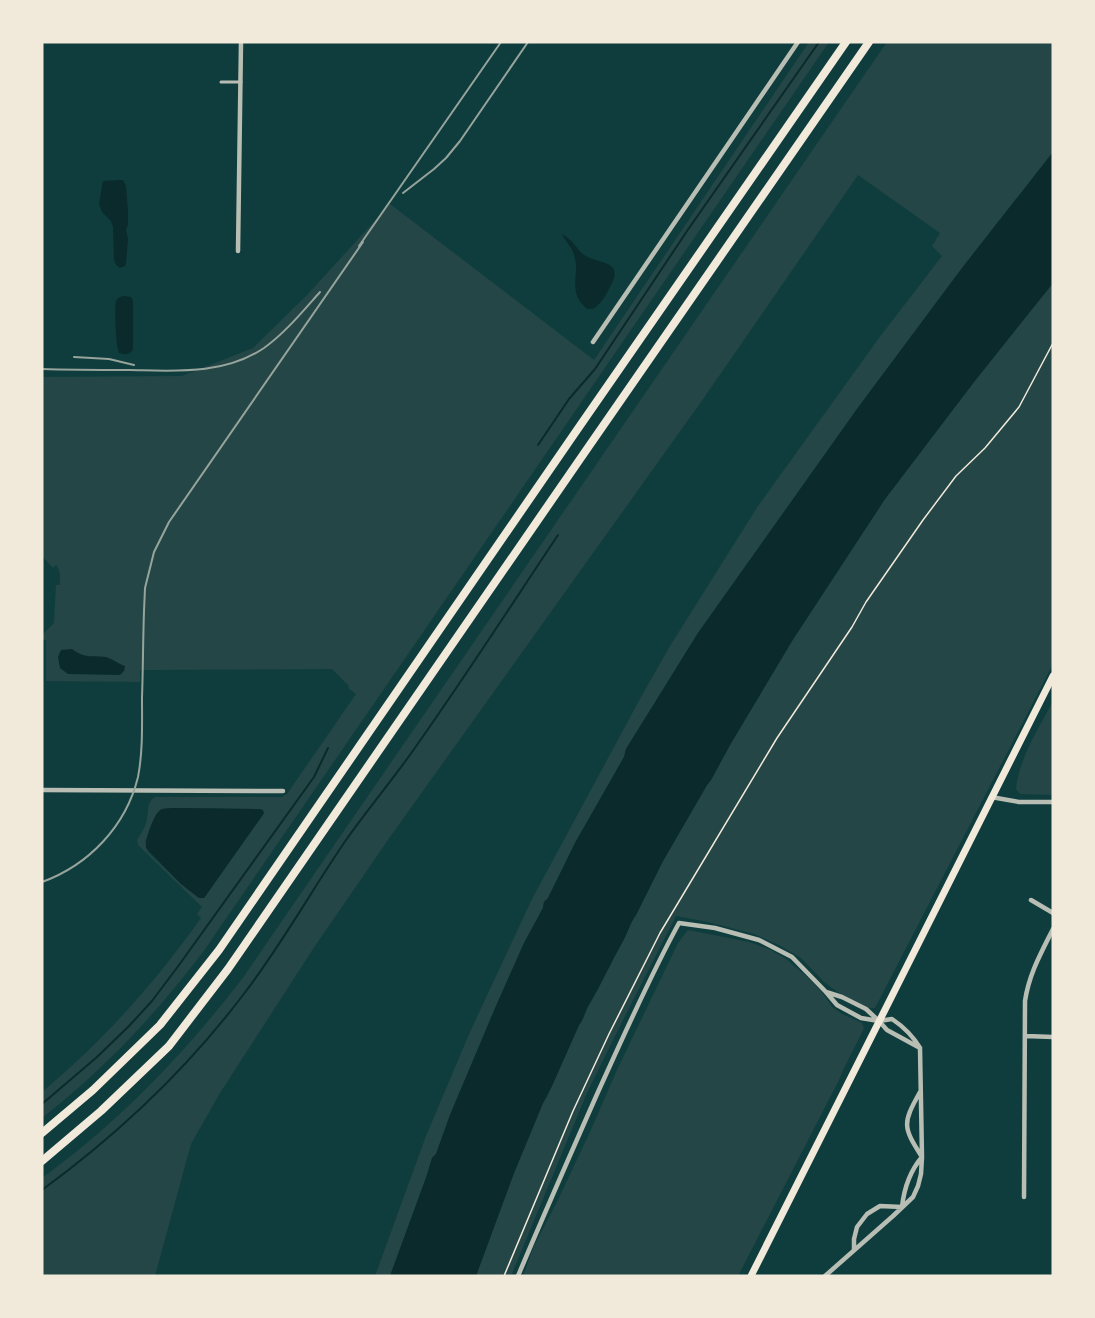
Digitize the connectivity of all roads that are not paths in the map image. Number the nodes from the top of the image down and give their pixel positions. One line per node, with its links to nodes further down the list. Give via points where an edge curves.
1 (241, 42): 6 (street)
2 (798, 42): 8 (street)
3 (846, 42): 23 (highway, via 219,950 160,1025)
4 (869, 42): 25 (highway, via 228,969 169,1046)
5 (221, 82): 6 (street)
6 (241, 82): 7 (street)
7 (238, 251)
8 (593, 342)
9 (1053, 676): 12 (main road)
10 (42, 790): 11 (street)
11 (283, 790)
12 (991, 797): 13 (street); 18 (main road)
13 (1053, 802)
14 (1031, 900): 15 (street)
15 (1053, 912)
16 (1053, 929): 19 (street, via 1027,985)
17 (826, 992): 18 (street, via 866,1009); 18 (street, via 849,1012); 29 (street, via 792,957 759,940 715,928 679,924 627,1028)
18 (879, 1021): 21 (street, via 886,1030); 21 (street, via 892,1019); 30 (main road)
19 (1026, 1036): 20 (street); 26 (street)
20 (1053, 1036)
21 (920, 1048): 22 (street)
22 (921, 1089): 24 (street); 24 (street, via 909,1110 906,1126)
23 (42, 1133)
24 (922, 1157): 27 (street, via 907,1183); 27 (street, via 918,1186)
25 (42, 1161)
26 (1024, 1197)
27 (902, 1207): 28 (street); 28 (street, via 880,1206 867,1215 856,1227)
28 (854, 1250): 31 (street)
29 (518, 1276)
30 (751, 1276)
31 (825, 1276)

